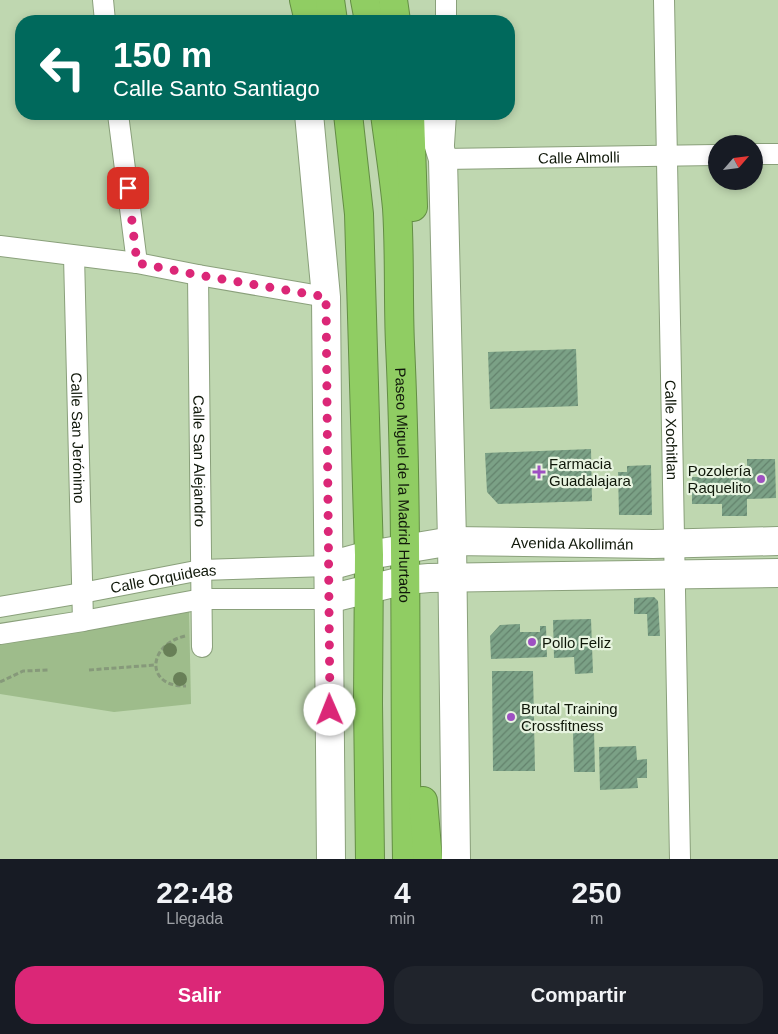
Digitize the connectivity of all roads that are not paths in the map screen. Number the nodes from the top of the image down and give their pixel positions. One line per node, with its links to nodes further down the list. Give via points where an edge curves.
1 (103, 0): 10 (street)
2 (292, 0): 11 (street)
3 (304, 0): 12 (highway)
4 (330, 0): 13 (highway)
5 (365, 0): 14 (highway)
6 (393, 0): 15 (highway)
7 (399, 0): 16 (street)
8 (446, 0): 17 (street)
9 (664, 0): 29 (street, Calle Xochitlan)
10 (104, 15)
11 (295, 15)
12 (308, 15)
13 (332, 15)
14 (368, 15)
15 (395, 15)
16 (404, 15)
17 (446, 15)
18 (119, 120): 35 (street)
19 (310, 120): 37 (street)
20 (334, 120): 31 (highway)
21 (349, 120): 31 (highway)
22 (387, 120): 38 (highway, Paseo Miguel de la Madrid Hurtado, via 397,208)
23 (410, 120): 38 (highway, via 414,236)
24 (431, 120): 30 (street)
25 (446, 120): 30 (street)
26 (763, 154): 27 (street)
27 (778, 154)
28 (708, 155): 29 (street, Calle Almolli)
29 (667, 156): 30 (street, Calle Almolli); 41 (street, Calle Xochitlan)
30 (443, 159): 39 (street)
31 (359, 214): 43 (highway)
32 (0, 242): 33 (street)
33 (0, 246): 34 (street)
34 (74, 256): 35 (street); 51 (street, Calle San Jerónimo)
35 (137, 263): 36 (street)
36 (198, 275): 37 (street); 45 (street, Calle San Alejandro)
37 (326, 297): 44 (street)
38 (400, 343): 42 (highway, Paseo Miguel de la Madrid Hurtado)
39 (452, 541): 41 (street, Avenida Akollimán); 42 (street, Avenida Akollimán); 48 (street)
40 (778, 541): 41 (street, Avenida Akollimán)
41 (674, 542): 47 (street, Calle Xochitlan)
42 (404, 548): 43 (street, Avenida Akollimán); 49 (highway, Paseo Miguel de la Madrid Hurtado)
43 (368, 555): 44 (street, Avenida Akollimán); 50 (highway)
44 (329, 566): 45 (street, Calle Orquideas); 53 (street)
45 (201, 570): 51 (street, Calle Orquideas); 52 (street, Calle San Alejandro)
46 (778, 573): 47 (street)
47 (674, 574): 48 (street); 66 (street, Calle Xochitlan)
48 (452, 578): 49 (street); 65 (street)
49 (406, 580): 50 (street); 58 (highway, Paseo Miguel de la Madrid Hurtado)
50 (369, 590): 53 (street); 59 (highway)
51 (82, 593): 54 (street, Calle Orquideas); 55 (street, Calle San Jerónimo)
52 (202, 599): 53 (street, Calle Orquideas); 55 (street, Calle Orquideas); 57 (street, Calle San Alejandro)
53 (328, 599): 60 (street)
54 (0, 607)
55 (83, 621): 56 (street, Calle Orquideas)
56 (0, 634)
57 (202, 648)
58 (405, 698): 63 (highway, Paseo Miguel de la Madrid Hurtado); 64 (highway, via 417,734)
59 (368, 704): 61 (highway, via 356,774); 62 (highway)
60 (331, 859)
61 (351, 859)
62 (370, 859)
63 (407, 859)
64 (428, 859)
65 (456, 859)
66 (680, 859)

